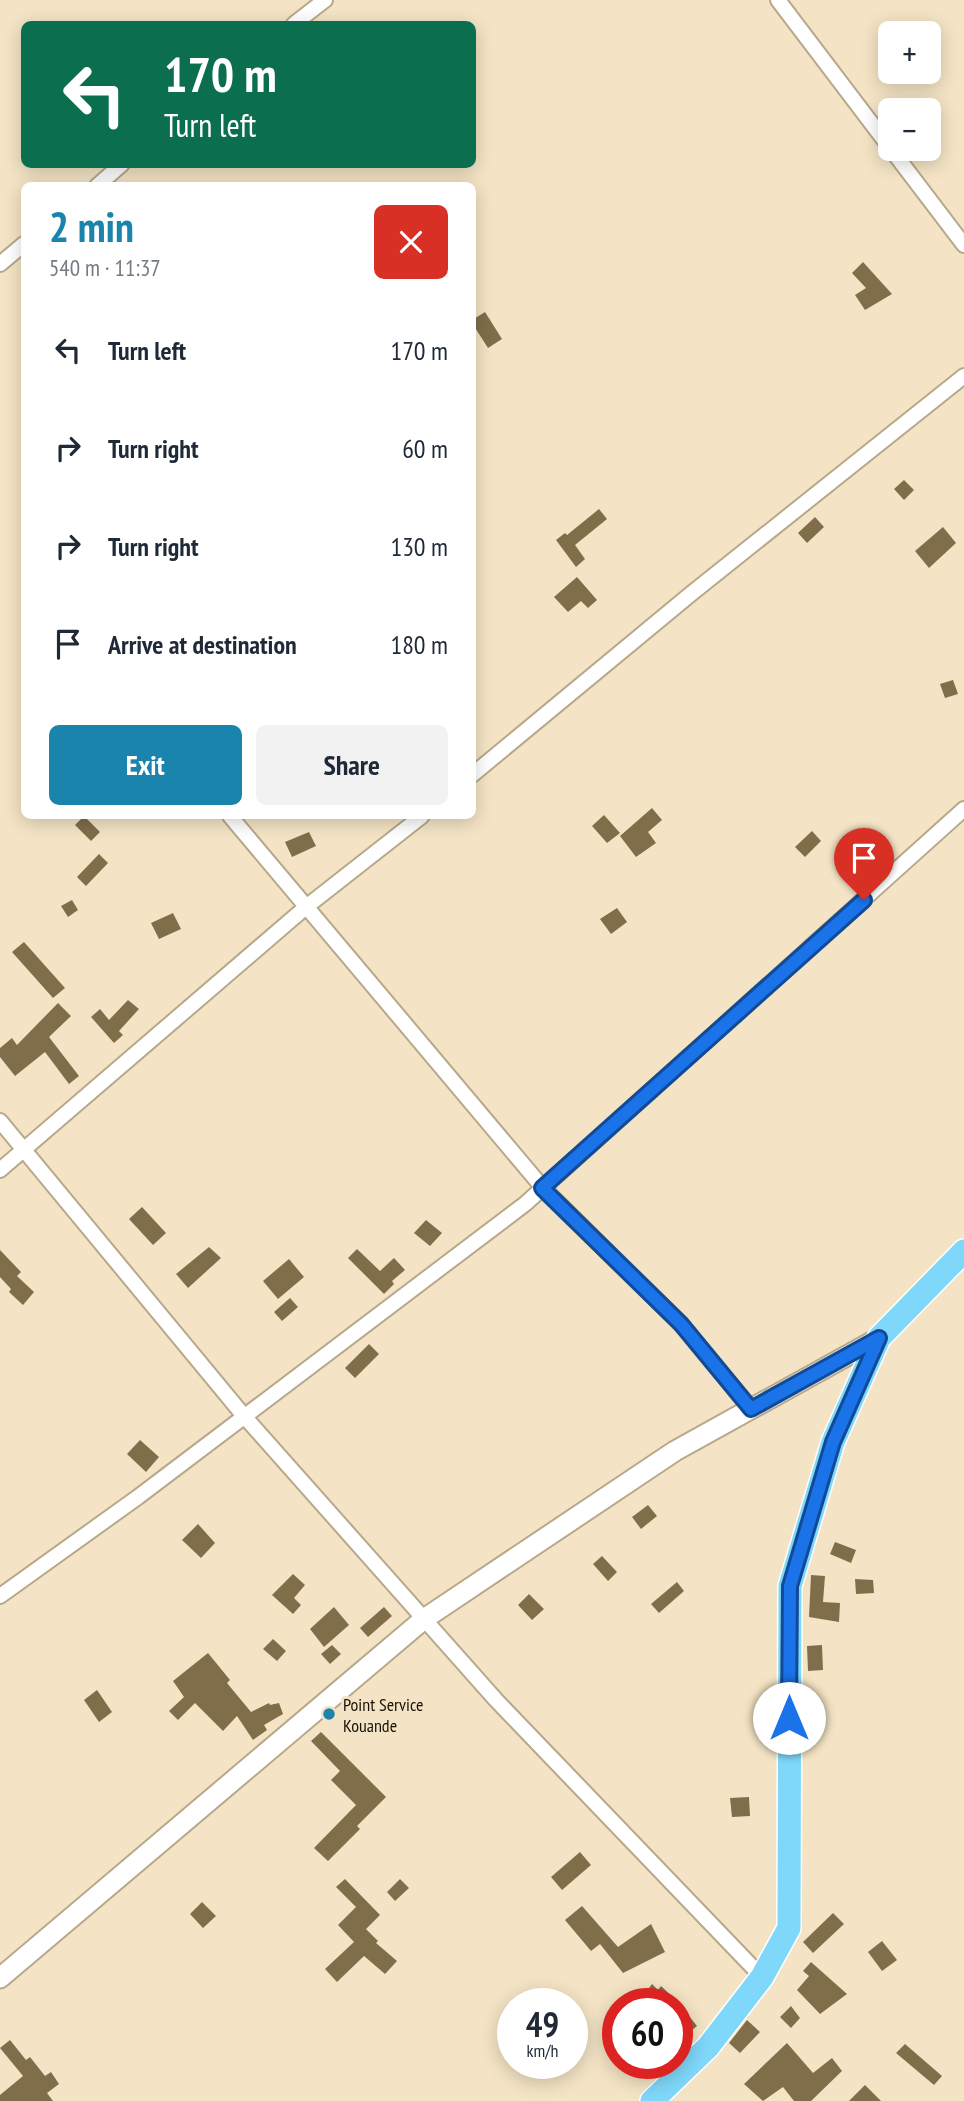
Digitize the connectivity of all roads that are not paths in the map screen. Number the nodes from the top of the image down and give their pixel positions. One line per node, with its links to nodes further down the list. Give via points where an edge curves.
1 (325, 0): 3 (street)
2 (778, 0): 4 (street)
3 (299, 21)
4 (878, 132)
5 (900, 161): 8 (street)
6 (117, 168): 7 (street)
7 (102, 182)
8 (964, 245)
9 (21, 246): 10 (street)
10 (0, 264)
11 (964, 376): 12 (street)
12 (476, 772)
13 (964, 809): 20 (street)
14 (233, 819): 16 (street)
15 (418, 819): 16 (street)
16 (306, 907): 18 (street); 20 (street)
17 (0, 1121): 18 (street)
18 (24, 1150): 19 (street); 24 (street)
19 (0, 1170)
20 (542, 1188): 23 (street, via 681,1324); 24 (street)
21 (964, 1251): 22 (main road)
22 (879, 1338): 23 (street); 27 (main road, via 833,1442 790,1586 789,1928)
23 (751, 1409): 26 (street, via 675,1451)
24 (244, 1416): 25 (street); 26 (street)
25 (0, 1596)
26 (424, 1619): 27 (street); 28 (street)
27 (762, 1977): 29 (main road, via 708,2047)
28 (0, 1978)
29 (652, 2101)

